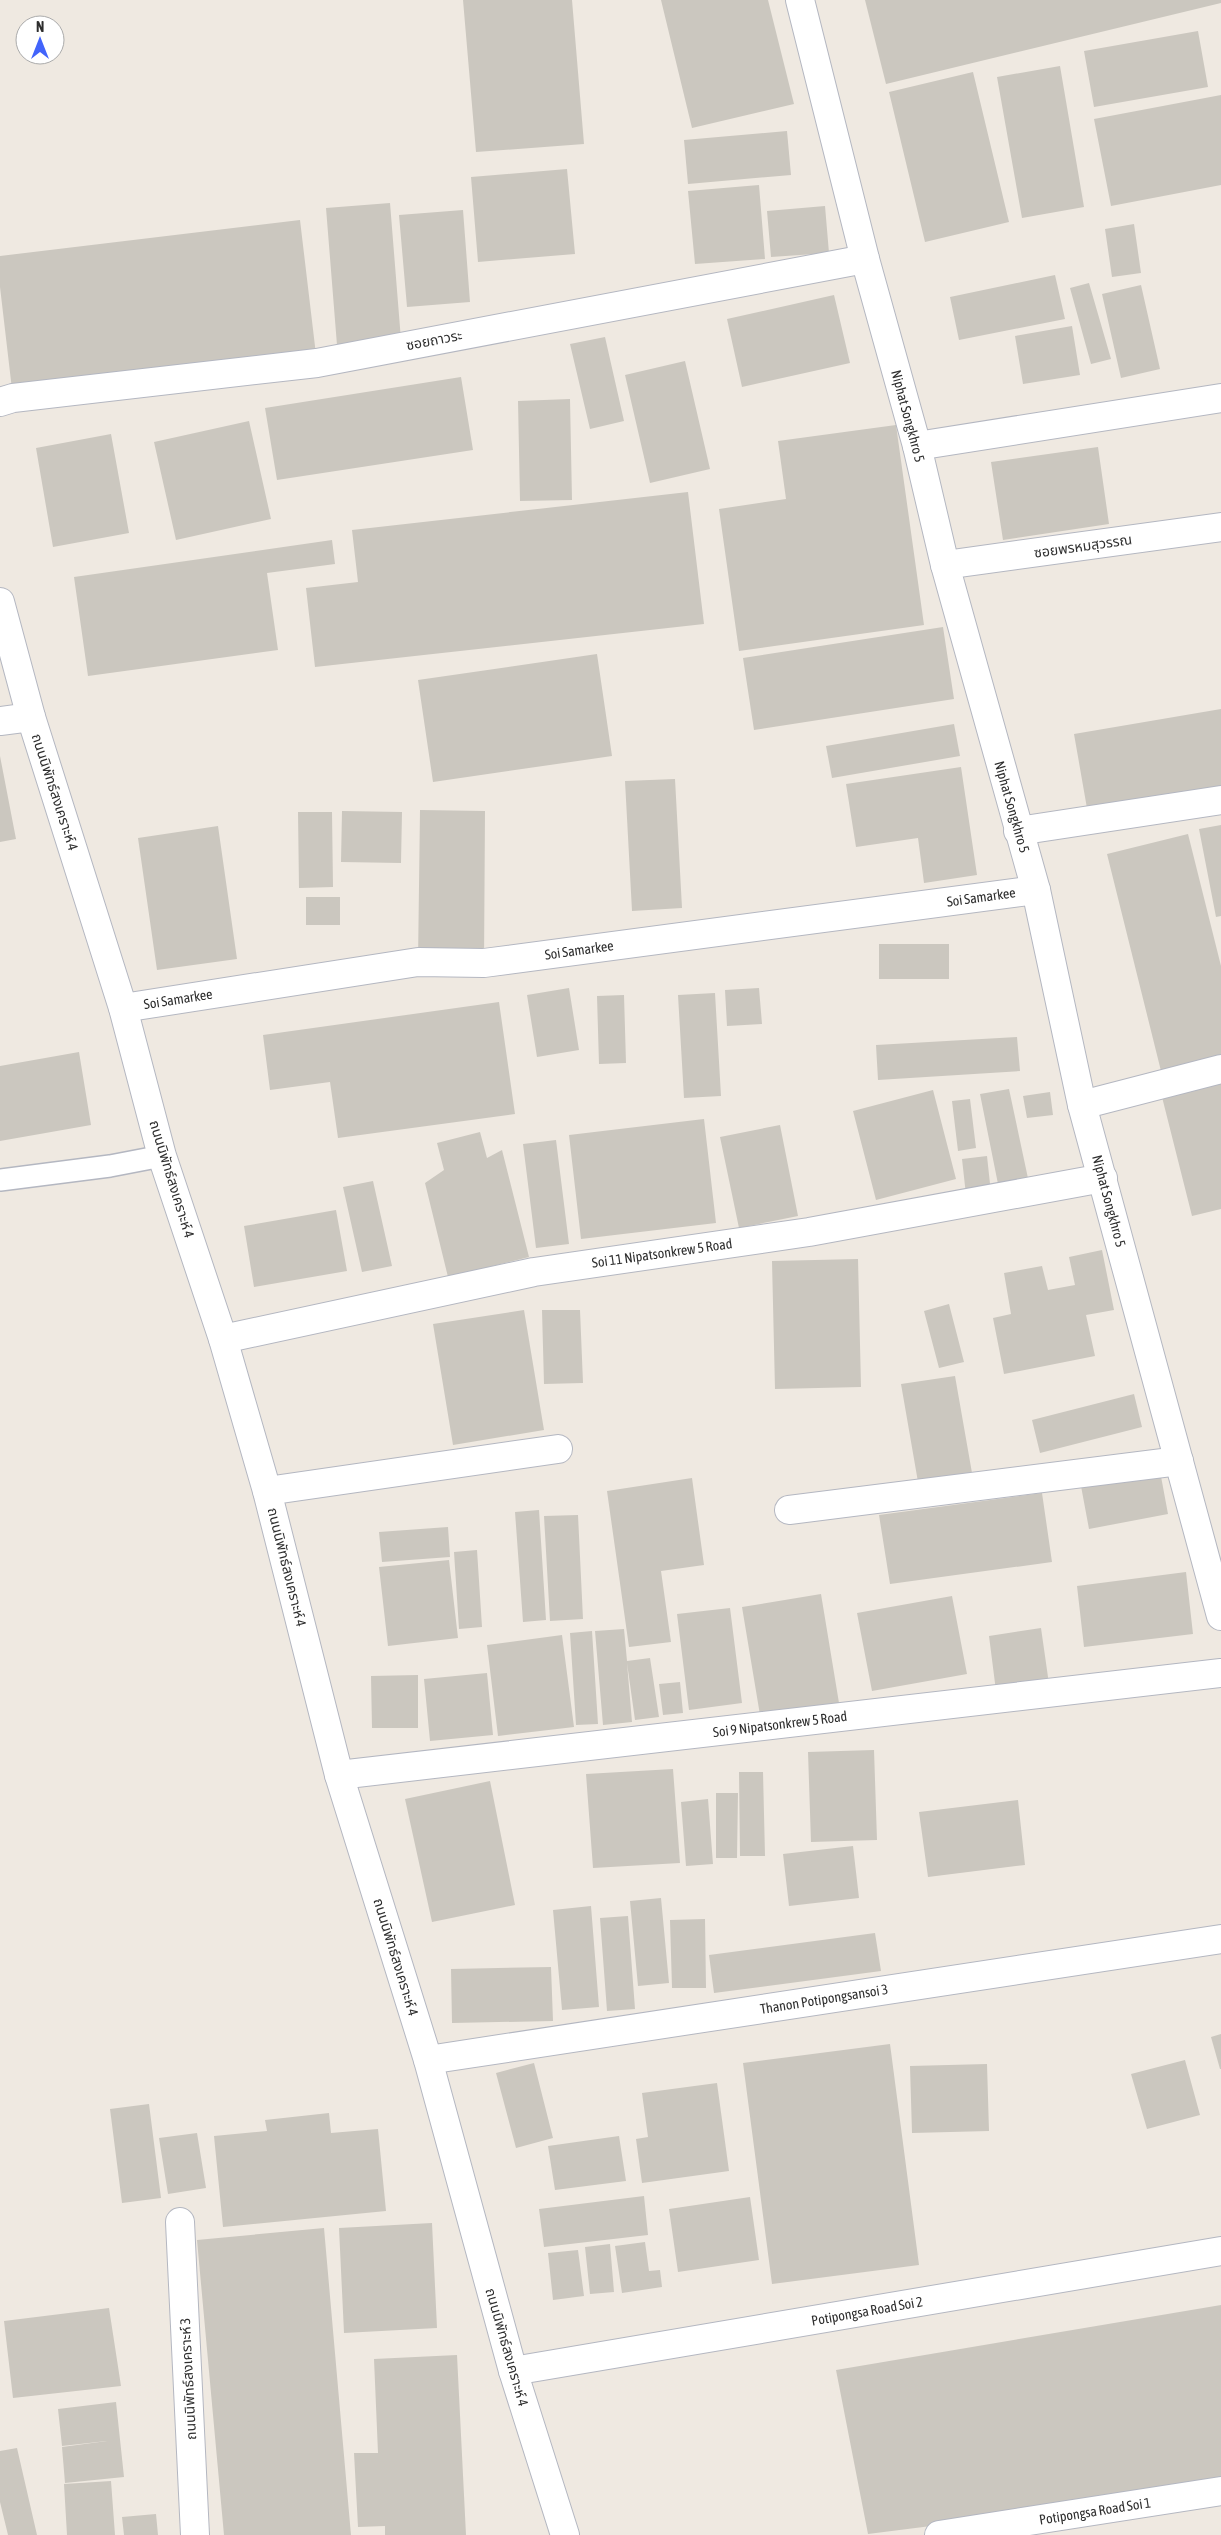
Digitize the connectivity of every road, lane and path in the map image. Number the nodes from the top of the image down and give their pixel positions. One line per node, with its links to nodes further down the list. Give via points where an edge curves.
1 (800, 0): 2 (street, Niphat Songkhro 5)
2 (866, 258): 4 (street, ซอยถาวระ, via 317,363); 5 (street, Niphat Songkhro 5)
3 (1221, 398): 5 (street)
4 (0, 402)
5 (917, 446): 7 (street, Niphat Songkhro 5)
6 (1221, 527): 7 (street, ซอยพรหมสุวรรณ)
7 (945, 565): 12 (street, Niphat Songkhro 5)
8 (0, 602): 9 (street, ถนนนิพัทธ์สงเคราะห์ 4)
9 (31, 717): 10 (street); 14 (street, ถนนนิพัทธ์สงเคราะห์ 4)
10 (0, 721)
11 (1221, 800): 12 (street)
12 (1018, 831): 13 (street, Niphat Songkhro 5)
13 (1036, 890): 14 (street, Soi Samarkee, via 484,963 418,962); 16 (street, Niphat Songkhro 5)
14 (123, 1008): 17 (street, ถนนนิพัทธ์สงเคราะห์ 4)
15 (1221, 1069): 16 (street)
16 (1082, 1105): 18 (street, Niphat Songkhro 5)
17 (162, 1156): 19 (lane); 20 (street, ถนนนิพัทธ์สงเคราะห์ 4)
18 (1103, 1178): 20 (street, Soi 11 Nipatsonkrew 5 Road, via 809,1232 534,1272); 22 (street, Niphat Songkhro 5)
19 (0, 1180)
20 (223, 1339): 23 (street, ถนนนิพัทธ์สงเคราะห์ 4)
21 (558, 1449): 23 (street)
22 (1179, 1461): 24 (street); 25 (street, Niphat Songkhro 5)
23 (267, 1490): 27 (street, ถนนนิพัทธ์สงเคราะห์ 4)
24 (789, 1510)
25 (1221, 1616)
26 (1221, 1673): 27 (street, Soi 9 Nipatsonkrew 5 Road)
27 (339, 1775): 29 (street, ถนนนิพัทธ์สงเคราะห์ 4)
28 (1221, 1939): 29 (street, Thanon Potipongsansoi 3)
29 (428, 2060): 32 (street, ถนนนิพัทธ์สงเคราะห์ 4)
30 (180, 2222): 34 (street, ถนนนิพัทธ์สงเคราะห์ 3)
31 (1221, 2251): 32 (street, Potipongsa Road Soi 2)
32 (513, 2371): 35 (street, ถนนนิพัทธ์สงเคราะห์ 4)
33 (1221, 2491): 36 (street, Potipongsa Road Soi 1)
34 (195, 2535)
35 (565, 2535)
36 (939, 2535)

